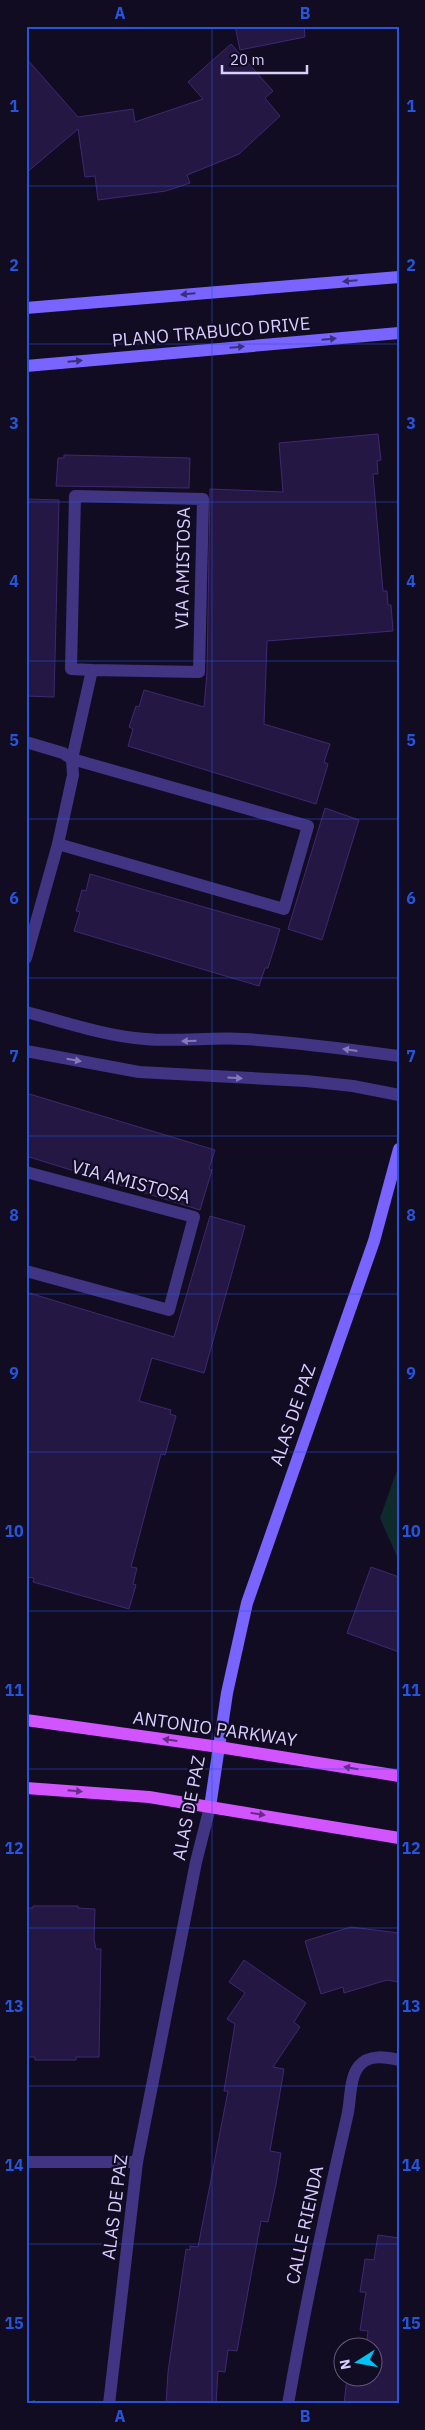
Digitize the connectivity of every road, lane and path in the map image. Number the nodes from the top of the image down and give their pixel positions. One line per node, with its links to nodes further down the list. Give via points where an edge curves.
1 (399, 277): 2 (main road, one-way to 2)
2 (26, 308)
3 (399, 333): 4 (main road, PLANO TRABUCO DRIVE, one-way to 3)
4 (26, 366)
5 (92, 670): 5 (street, VIA AMISTOSA, via 71,669 75,496 203,499 199,672); 7 (street)
6 (26, 742): 7 (street, via 63,753)
7 (72, 759): 8 (street, via 73,775); 8 (street, via 308,826 284,909)
8 (58, 844): 9 (street)
9 (26, 958)
10 (26, 1012): 12 (street, one-way to 10, via 241,1039 143,1039)
11 (26, 1051): 13 (street, one-way to 13, via 139,1072 306,1081)
12 (399, 1056)
13 (399, 1095)
14 (399, 1149): 18 (main road, ALAS DE PAZ, via 374,1241 247,1603)
15 (26, 1172): 16 (street, VIA AMISTOSA, via 194,1218 169,1310)
16 (26, 1271)
17 (26, 1720): 18 (main road, ANTONIO PARKWAY, one-way to 17)
18 (219, 1747): 19 (main road, ANTONIO PARKWAY, one-way to 18); 21 (main road, ALAS DE PAZ)
19 (399, 1776)
20 (26, 1788): 21 (main road, one-way to 21, via 149,1797)
21 (210, 1807): 22 (main road, one-way to 22); 25 (street, ALAS DE PAZ, via 194,1872)
22 (399, 1838)
23 (399, 2060): 29 (street, CALLE RIENDA, via 368,2059 359,2066 354,2077 307,2296)
24 (26, 2162): 25 (street)
25 (137, 2162): 28 (street, ALAS DE PAZ)
26 (26, 2402): 27 (path)
27 (81, 2404)
28 (109, 2404)
29 (288, 2404)

